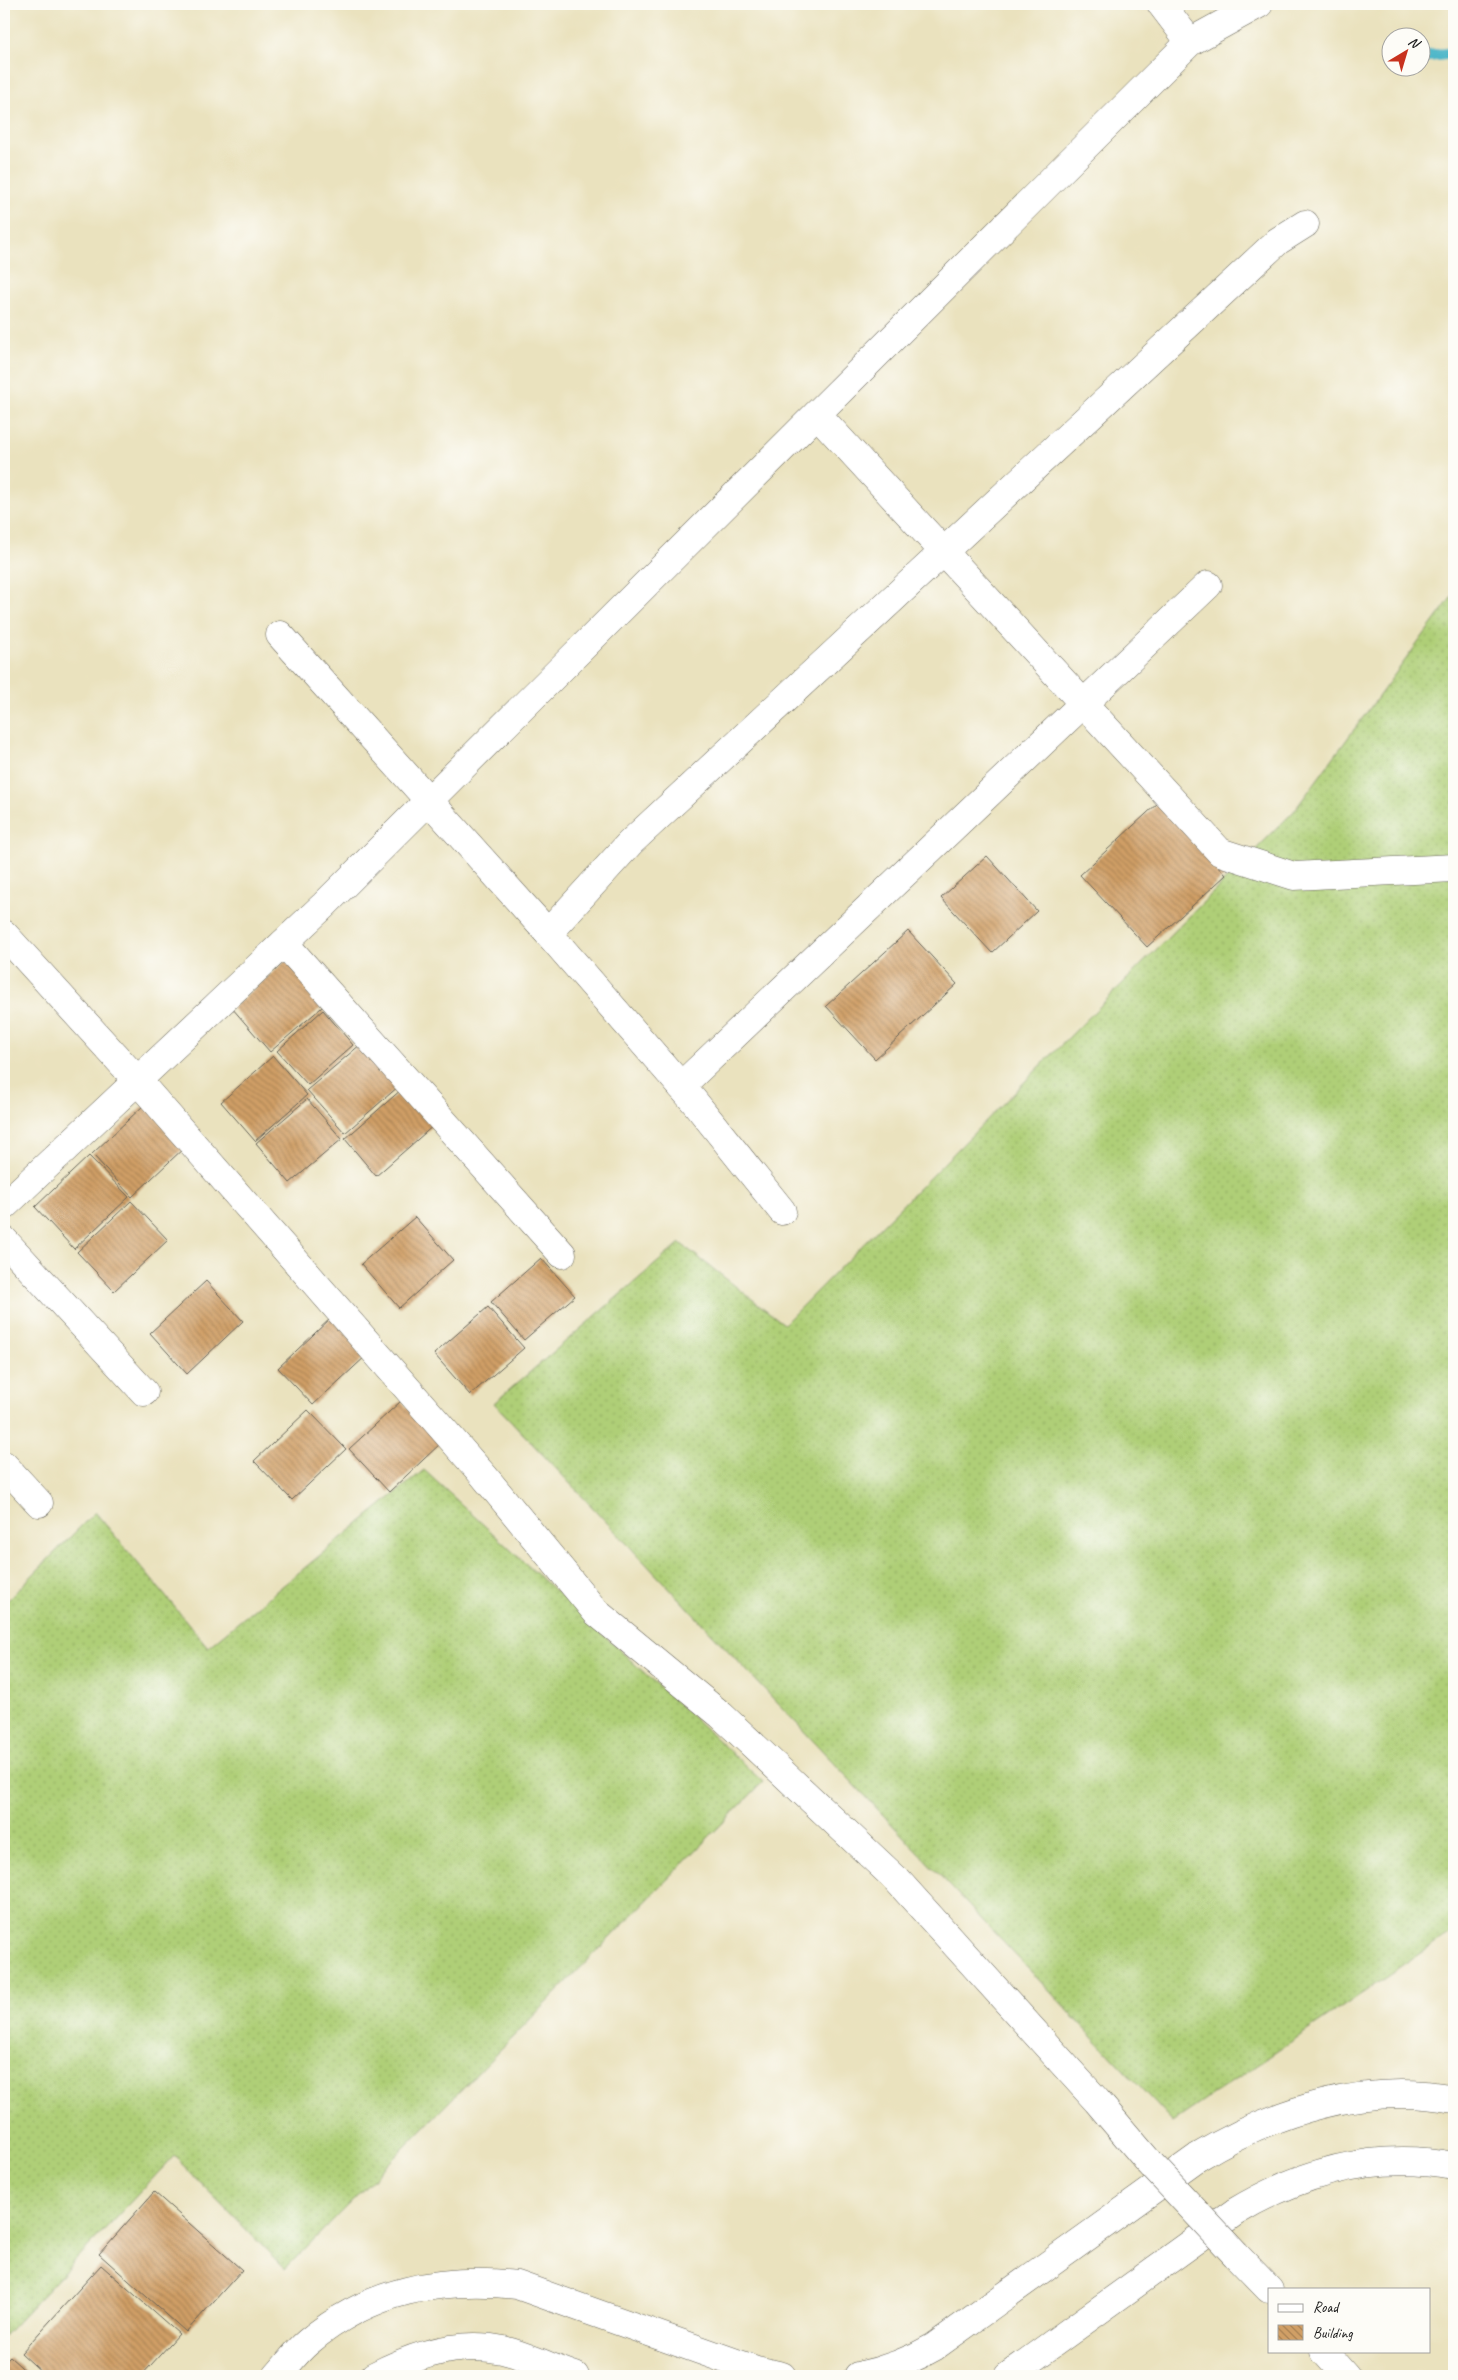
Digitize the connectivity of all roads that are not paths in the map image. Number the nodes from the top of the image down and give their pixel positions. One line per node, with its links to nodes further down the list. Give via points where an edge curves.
1 (1161, 4): 3 (street)
2 (1259, 4): 3 (street)
3 (1190, 42): 5 (street)
4 (1305, 224): 6 (street, via 1278,241)
5 (816, 414): 6 (street); 10 (street)
6 (943, 551): 9 (street); 12 (street, via 630,844)
7 (1208, 585): 9 (street)
8 (280, 635): 10 (street)
9 (1083, 702): 11 (street, via 1220,852 1294,876); 16 (street)
10 (428, 801): 12 (street); 14 (street)
11 (1454, 868)
12 (548, 933): 16 (street)
13 (4, 934): 15 (street)
14 (284, 942): 15 (street); 20 (street)
15 (137, 1080): 17 (street); 26 (street, bridge, via 484,1476 596,1612 721,1715 896,1879 1097,2100 1148,2161)
16 (681, 1086): 18 (street)
17 (4, 1206)
18 (782, 1211)
19 (4, 1240): 21 (street)
20 (562, 1254)
21 (144, 1392)
22 (4, 1465): 23 (street)
23 (39, 1503)
24 (1454, 2099): 32 (street, via 1397,2095 1350,2099 1305,2108 1232,2136 1198,2157 934,2347 880,2372)
25 (1454, 2166): 33 (street, via 1398,2161 1360,2164 1322,2172 1271,2192 1235,2212)
26 (1268, 2288)
27 (1325, 2352): 34 (street)
28 (277, 2376): 31 (street, via 306,2343 338,2320 372,2302 445,2283 481,2282 517,2285 756,2370)
29 (374, 2376): 30 (street, via 426,2354 479,2348 503,2350)
30 (576, 2376)
31 (782, 2376)
32 (858, 2376)
33 (1008, 2376)
34 (1346, 2376)

